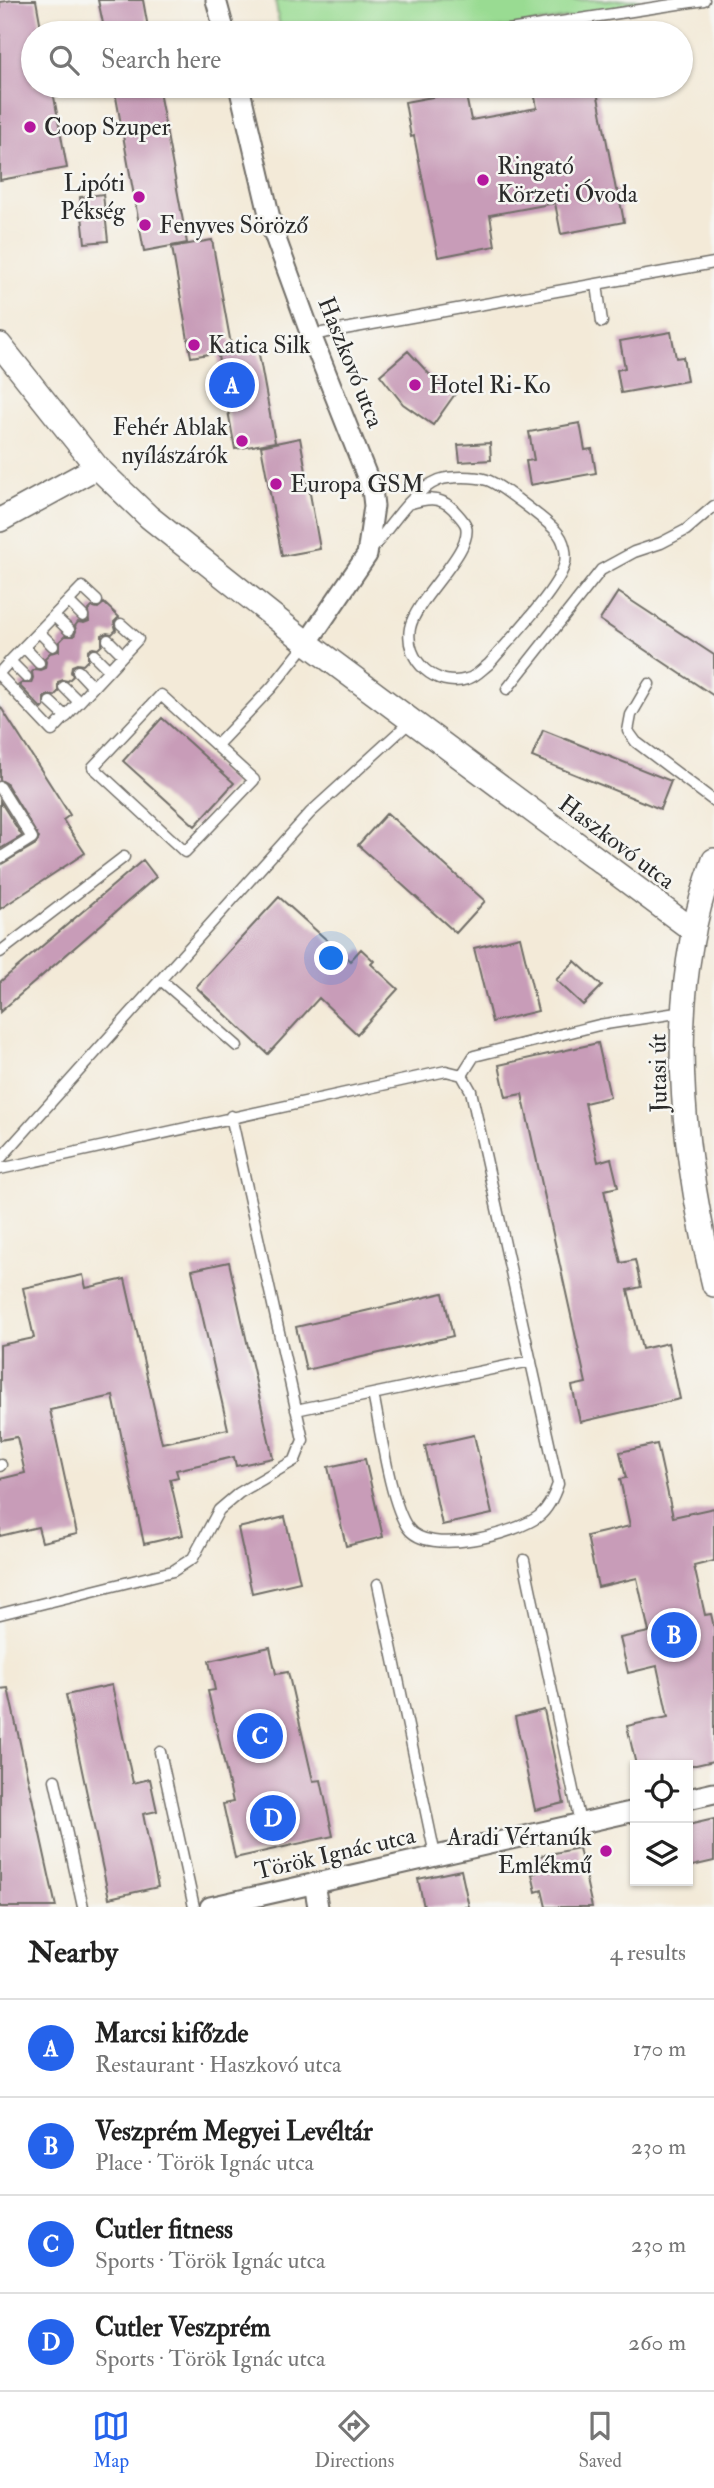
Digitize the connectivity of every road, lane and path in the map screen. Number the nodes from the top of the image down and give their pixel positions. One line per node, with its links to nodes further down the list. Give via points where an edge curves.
1 (216, 0): 3 (street)
2 (704, 0): 4 (lane)
3 (222, 21)
4 (567, 21)
5 (242, 98): 9 (street, Haszkovó utca, via 273,231)
6 (714, 263): 7 (lane)
7 (597, 284): 8 (lane); 9 (lane)
8 (602, 322)
9 (311, 335): 15 (street, Haszkovó utca, via 372,489)
10 (0, 345): 11 (street, Haszkovó utca)
11 (97, 467): 14 (street); 24 (street, Haszkovó utca, via 149,517)
12 (408, 504): 12 (lane, via 429,498 446,502 466,527 465,542 418,608 410,629 414,657 432,676 467,680 489,663 553,586 565,565 566,552 557,532 488,480 440,480); 15 (lane)
13 (714, 506): 38 (lane, via 686,530 601,570)
14 (0, 520)
15 (367, 555): 24 (street, Haszkovó utca)
16 (68, 601): 17 (lane, via 82,587); 18 (lane); 19 (lane)
17 (97, 601)
18 (54, 616): 21 (lane); 22 (lane)
19 (83, 616)
20 (121, 624): 28 (lane, via 138,639)
21 (69, 630)
22 (39, 632): 25 (lane); 26 (lane)
23 (108, 640): 28 (lane)
24 (307, 643): 42 (street, Haszkovó utca); 43 (lane)
25 (53, 646)
26 (24, 647): 29 (lane); 30 (lane)
27 (94, 655): 31 (lane)
28 (123, 655): 31 (lane)
29 (10, 661): 33 (lane); 34 (lane)
30 (39, 663)
31 (108, 670): 37 (lane)
32 (78, 671): 37 (lane)
33 (0, 674): 41 (lane, via 52,730)
34 (26, 677)
35 (649, 684): 45 (lane, via 631,715 628,731)
36 (64, 687): 40 (lane)
37 (93, 687): 40 (lane)
38 (507, 690)
39 (50, 702): 41 (lane)
40 (79, 702): 41 (lane)
41 (66, 717)
42 (411, 721): 49 (street, Haszkovó utca); 51 (lane, via 310,813)
43 (217, 745): 43 (lane, via 161,695 93,767 185,852 254,780)
44 (0, 787): 47 (lane, via 32,838)
45 (714, 801)
46 (124, 857): 50 (lane)
47 (0, 858)
48 (714, 860): 49 (street, Jutasi út)
49 (694, 931): 52 (street, Jutasi út)
50 (0, 951)
51 (161, 980): 53 (lane); 56 (lane)
52 (684, 1012): 54 (lane, via 598,1025 474,1056); 58 (street, Jutasi út, via 687,1147)
53 (237, 1046)
54 (463, 1075): 55 (lane, via 446,1071); 59 (lane, via 471,1091)
55 (231, 1116): 57 (lane); 61 (lane)
56 (0, 1159)
57 (0, 1169)
58 (714, 1285)
59 (531, 1361): 60 (lane); 60 (lane, via 558,1484 553,1498 540,1515 514,1529 457,1542 426,1540 410,1531 398,1513)
60 (373, 1394): 61 (lane)
61 (296, 1410): 64 (lane, via 303,1440 295,1460 219,1510 194,1558 173,1572)
62 (524, 1560): 70 (lane)
63 (378, 1584): 71 (lane)
64 (0, 1614)
65 (160, 1752): 74 (lane)
66 (55, 1780): 73 (lane)
67 (714, 1793): 68 (street)
68 (693, 1798)
69 (630, 1812): 70 (street, Török Ignác utca)
70 (580, 1823): 71 (street, Török Ignác utca)
71 (435, 1855): 72 (street, Török Ignác utca)
72 (314, 1883): 75 (street, Török Ignác utca); 76 (street)
73 (83, 1907)
74 (194, 1907)
75 (210, 1907)
76 (318, 1907)

